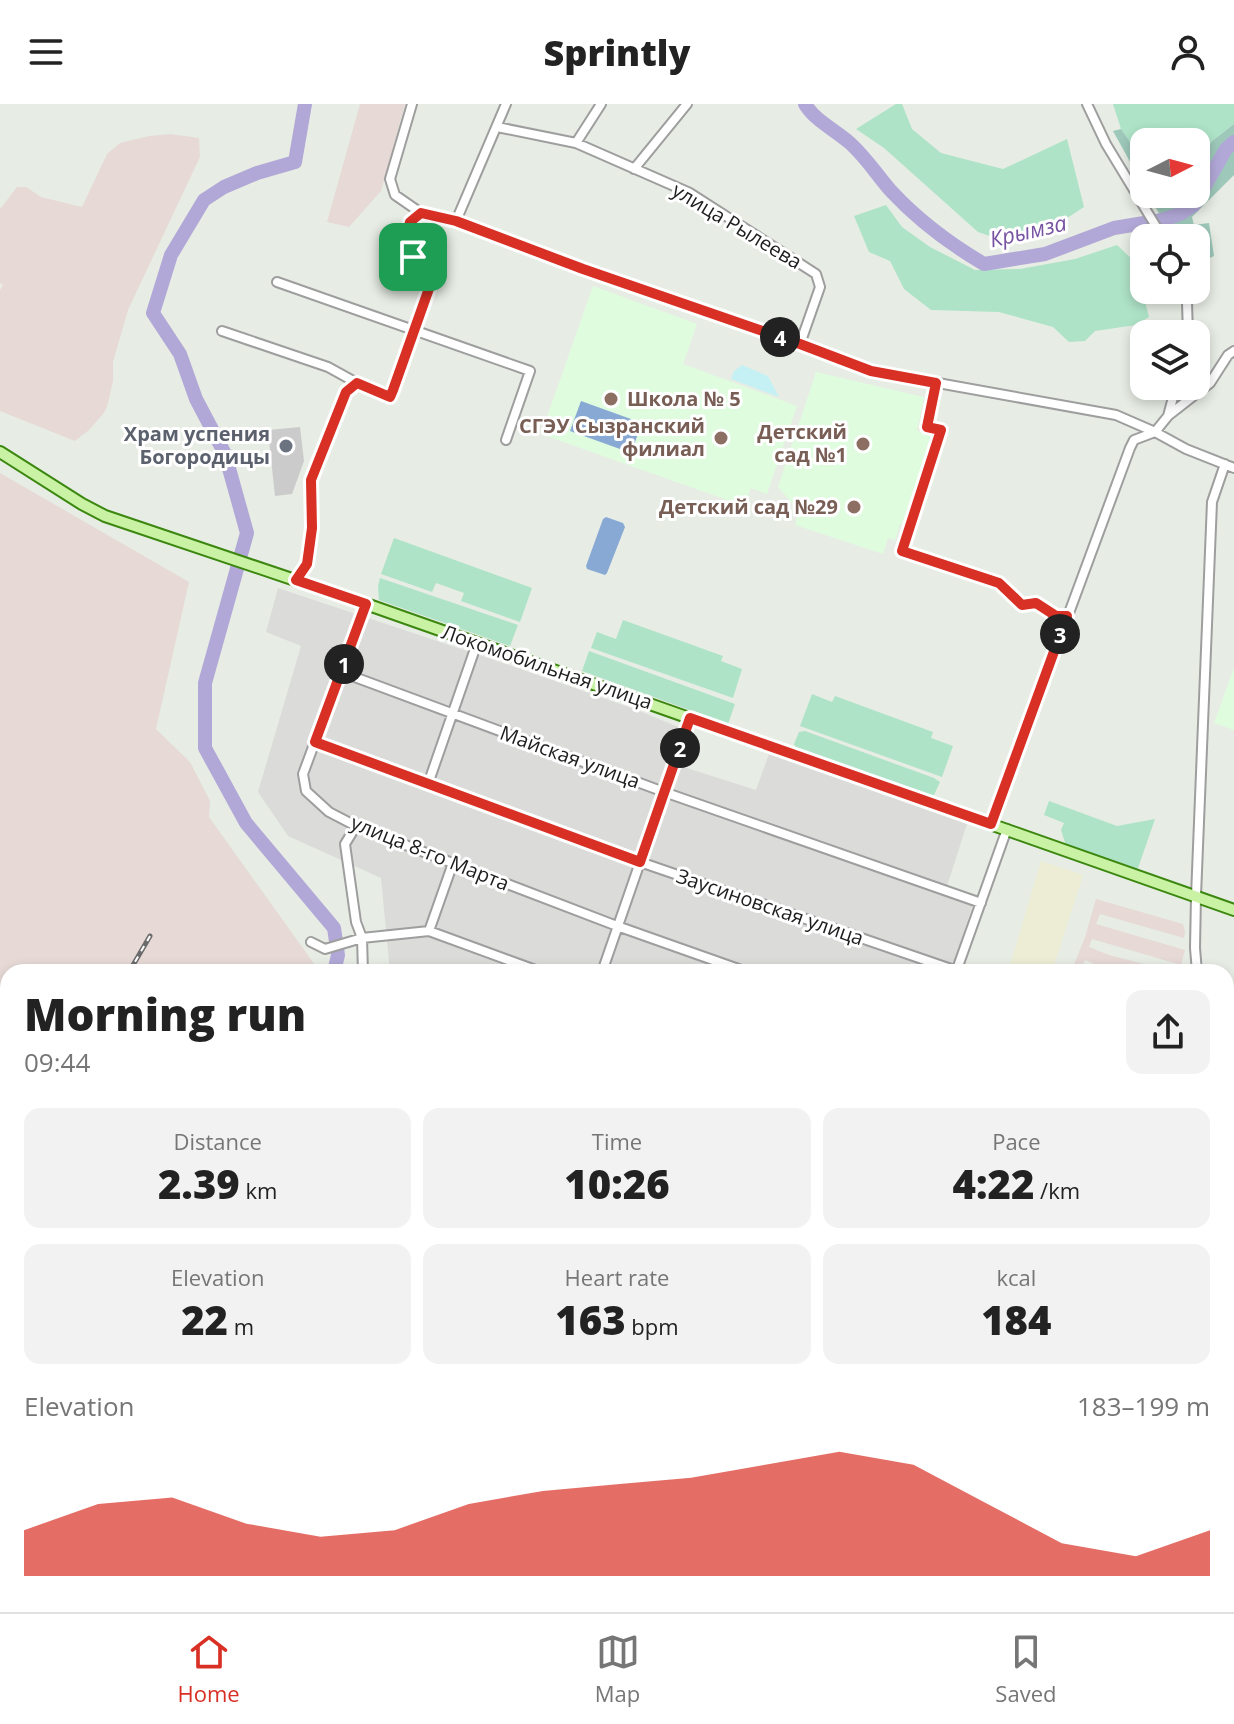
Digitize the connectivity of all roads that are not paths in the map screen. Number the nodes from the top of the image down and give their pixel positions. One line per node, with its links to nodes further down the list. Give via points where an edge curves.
1 (412, 104): 9 (street, via 390,179 395,195)
2 (506, 104): 6 (street)
3 (601, 104): 7 (street)
4 (687, 104): 8 (street)
5 (1087, 104): 11 (street)
6 (497, 127): 7 (street, улица Рылеева); 10 (street)
7 (576, 143): 8 (street, улица Рылеева)
8 (634, 169): 15 (street, улица Рылеева, via 690,193 816,274 820,287)
9 (421, 213): 10 (street); 13 (street, via 410,222 405,243 413,257 437,266)
10 (456, 221): 15 (street)
11 (1155, 224)
12 (277, 282): 13 (street)
13 (414, 330): 17 (street, via 390,397); 22 (street, via 530,371)
14 (222, 331): 17 (street, via 328,367)
15 (800, 344): 18 (street, via 871,371)
16 (1234, 351): 20 (street, via 1210,383)
17 (357, 383): 25 (street, via 346,392 311,480 307,564)
18 (936, 383): 21 (street, via 1116,415); 27 (street, via 927,427 941,430 902,551 999,583 1022,605 1036,603 1056,616)
19 (1172, 400): 20 (street)
20 (1168, 416): 21 (street)
21 (1155, 432): 24 (street); 27 (street, via 1134,440)
22 (506, 440)
23 (0, 452): 25 (main road, Локомобильная улица, via 105,516)
24 (1229, 466): 40 (street, via 1212,502)
25 (296, 580): 26 (main road, Локомобильная улица)
26 (366, 604): 28 (main road, Локомобильная улица); 29 (street, улица 8-го Марта)
27 (1067, 616): 35 (street)
28 (477, 643): 30 (street); 31 (main road, Локомобильная улица)
29 (341, 672): 30 (street, Майская улица); 32 (street, улица 8-го Марта)
30 (453, 714): 33 (street); 34 (street, Майская улица)
31 (690, 718): 34 (street); 35 (main road, Локомобильная улица)
32 (315, 742): 33 (street, Заусиновская улица); 36 (street, улица 8-го Марта, via 303,774 306,791 329,812)
33 (428, 784): 38 (street, Заусиновская улица)
34 (664, 792): 38 (street); 41 (street, Майская улица)
35 (991, 824): 37 (main road, Локомобильная улица)
36 (356, 826): 39 (street, улица 8-го Марта); 45 (street, via 345,844)
37 (1007, 829): 40 (main road, Локомобильная улица); 41 (street)
38 (640, 862): 43 (street); 51 (street, Заусиновская улица)
39 (453, 863): 43 (street, улица 8-го Марта); 44 (street)
40 (1196, 896): 42 (main road, Локомобильная улица); 53 (street)
41 (981, 903): 52 (street)
42 (1234, 910)
43 (617, 926): 49 (street); 50 (street, улица 8-го Марта)
44 (429, 931): 45 (street); 48 (street)
45 (362, 938): 46 (street, via 325,949); 47 (street)
46 (311, 942)
47 (363, 964)
48 (519, 964)
49 (605, 964)
50 (724, 964)
51 (933, 964)
52 (959, 964)
53 (1196, 964)

